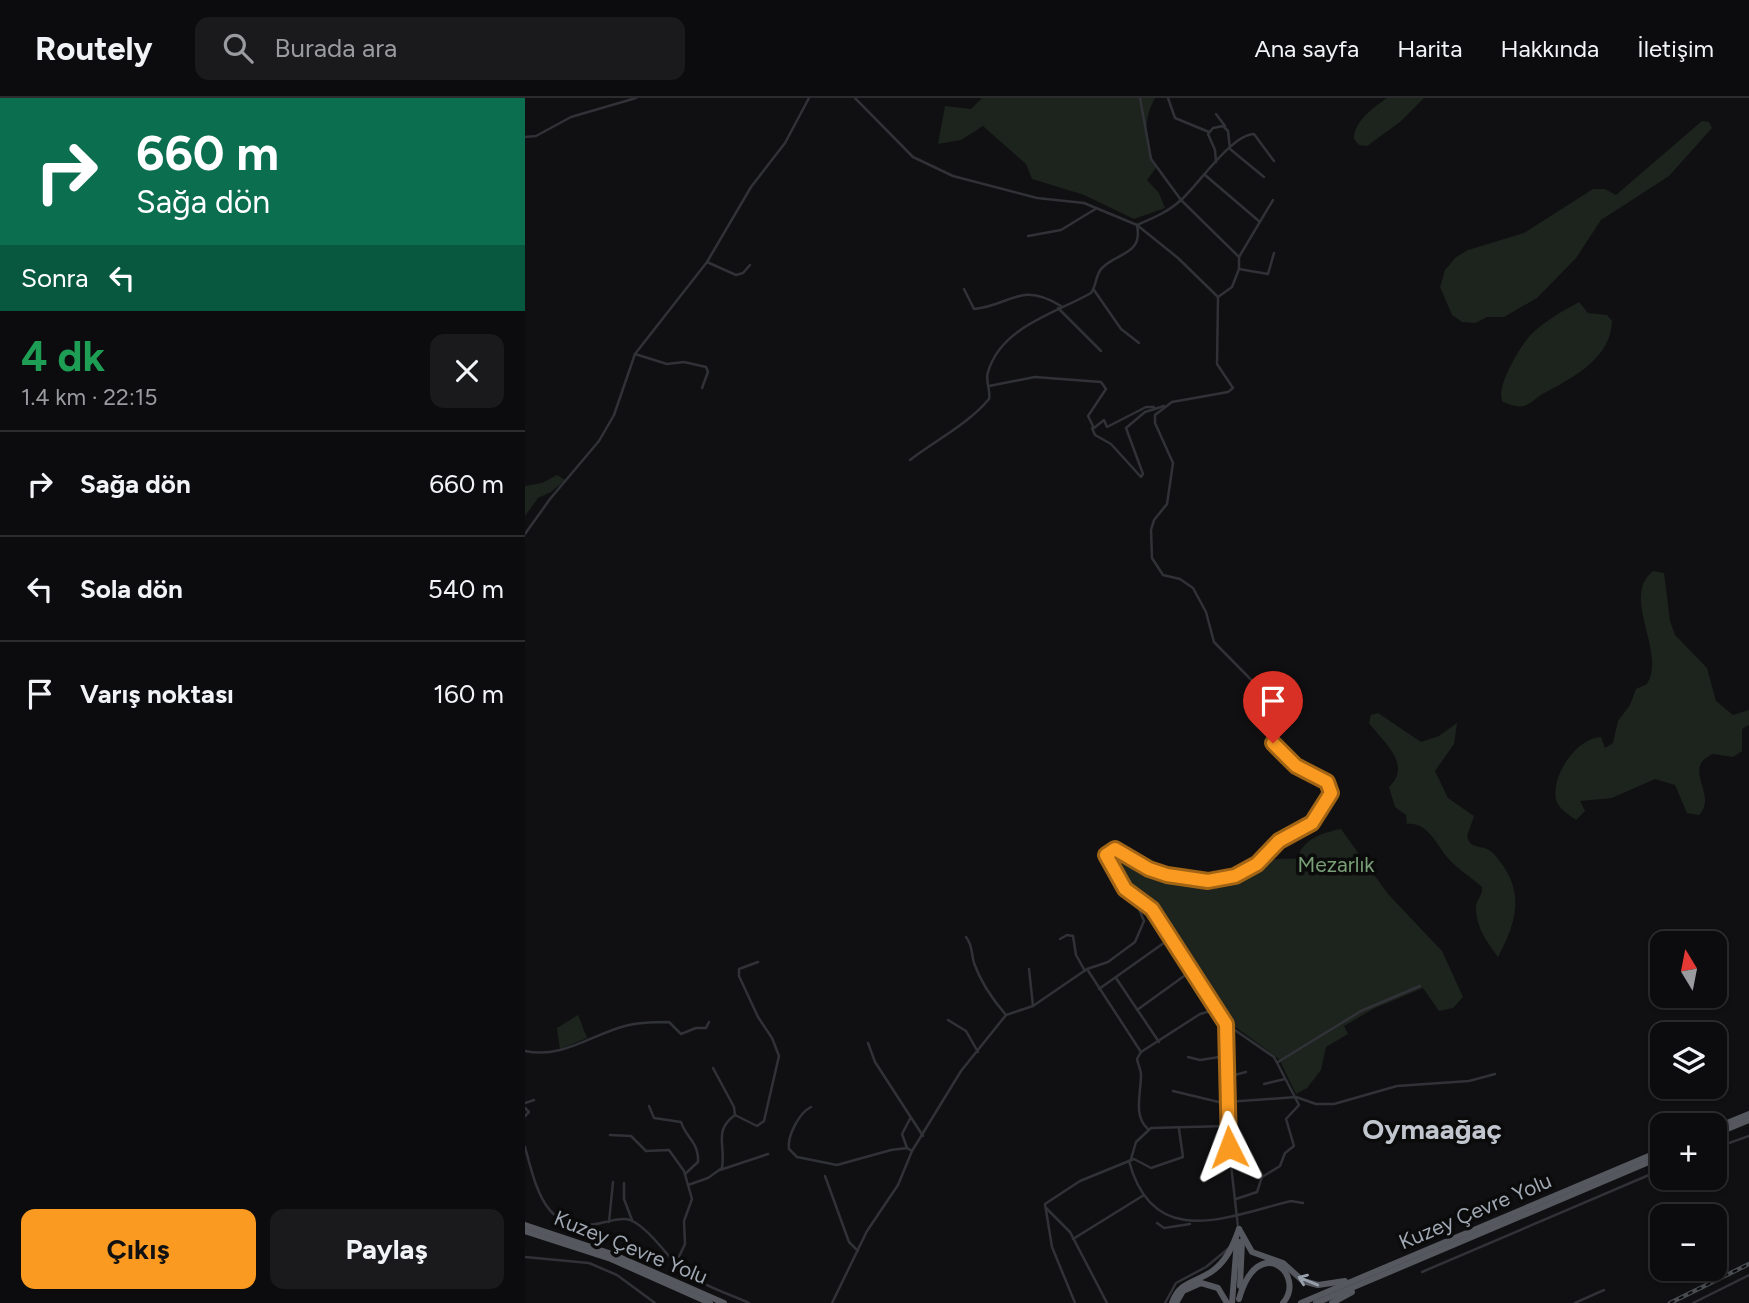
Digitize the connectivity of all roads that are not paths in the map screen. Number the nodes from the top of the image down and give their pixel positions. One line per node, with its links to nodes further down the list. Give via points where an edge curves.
1 (636, 98): 9 (street, via 571,117)
2 (809, 98): 23 (street)
3 (855, 98): 17 (street, via 913,158 926,164 953,176 1037,198)
4 (1140, 98): 15 (street, via 1151,159)
5 (1168, 98): 8 (street, via 1175,118)
6 (1216, 114): 7 (street)
7 (1226, 128): 8 (street); 10 (street)
8 (1209, 132): 12 (street)
9 (525, 137)
10 (1230, 149): 11 (street, via 1253,134); 12 (street); 14 (street)
11 (1274, 161)
12 (1216, 162): 13 (street)
13 (1205, 175): 15 (street); 18 (street)
14 (1264, 177)
15 (1181, 200): 19 (street); 22 (street)
16 (1273, 200): 18 (street)
17 (1097, 208): 19 (street); 20 (street, via 1061,230)
18 (1260, 222): 22 (street)
19 (1137, 225): 27 (street, via 1136,245 1101,268); 28 (street)
20 (1028, 236)
21 (1274, 253): 25 (street, via 1268,274)
22 (1239, 257): 25 (street)
23 (707, 262): 24 (street, via 736,275); 32 (street)
24 (750, 265)
25 (1239, 269): 28 (street, via 1232,287)
26 (964, 289): 29 (street, via 974,309 1028,293)
27 (1094, 290): 29 (street); 30 (street, via 1121,329)
28 (1218, 297): 35 (street, via 1217,364 1233,390)
29 (1060, 307): 31 (street); 33 (street, via 997,349)
30 (1139, 343)
31 (1101, 351)
32 (635, 354): 34 (street, via 667,364 706,367); 39 (street, via 614,415 599,441)
33 (988, 387): 37 (street, via 1035,377 1101,382 1106,391 1089,413); 38 (street, via 989,399 974,417)
34 (702, 388)
35 (1164, 406): 36 (street); 40 (street, via 1155,415 1155,423 1169,449 1173,477 1167,504 1151,525 1156,567 1163,575 1193,588 1214,642 1272,701 1273,743 1296,766 1327,782 1331,793 1312,823 1279,841 1257,864 1221,880 1167,875 1110,850 1107,860)
36 (1154, 407): 37 (street, via 1107,427 1104,420); 37 (street, via 1126,429 1141,477)
37 (1092, 428)
38 (910, 460)
39 (525, 534)
40 (1131, 893): 43 (street, via 1152,909); 46 (street, via 1143,918 1138,937 1108,962)
41 (965, 937): 54 (street, via 985,987)
42 (1061, 939): 46 (street, via 1073,936 1076,955)
43 (1169, 939): 47 (street); 48 (street)
44 (758, 962): 80 (street, via 739,969 739,975 779,1056 764,1123 757,1126)
45 (1029, 969): 51 (street)
46 (1086, 970): 50 (street); 51 (street)
47 (1191, 971): 52 (street); 53 (street)
48 (1115, 978): 50 (street); 53 (street)
49 (1420, 986): 65 (street, via 1361,1011)
50 (1099, 989): 62 (street)
51 (1033, 1006): 54 (street)
52 (1218, 1009): 57 (street); 59 (street, via 1200,1014)
53 (1137, 1010): 59 (street)
54 (1006, 1015): 61 (street)
55 (948, 1020): 61 (street, via 966,1031)
56 (709, 1022): 60 (street, via 706,1028 681,1034 670,1023 639,1023 562,1050)
57 (1226, 1024): 63 (street); 65 (street)
58 (868, 1042): 82 (street, via 875,1062)
59 (1159, 1042): 62 (street)
60 (525, 1051)
61 (978, 1052): 90 (street, via 961,1071)
62 (1141, 1052): 87 (street, via 1137,1058 1139,1107)
63 (1227, 1056): 64 (street); 69 (street)
64 (1188, 1057)
65 (1278, 1062): 70 (street)
66 (713, 1068): 80 (street)
67 (1247, 1072): 69 (street)
68 (1495, 1074): 73 (street, via 1469,1081 1397,1086 1333,1104)
69 (1227, 1077): 75 (street)
70 (1286, 1079): 71 (street); 73 (street)
71 (1264, 1084)
72 (1173, 1091): 75 (street)
73 (1296, 1097): 75 (street); 108 (street, via 1298,1107 1286,1119 1294,1146 1280,1166 1261,1179 1258,1191)
74 (534, 1100): 76 (street)
75 (1227, 1103): 85 (street)
76 (525, 1105): 81 (street, via 529,1112)
77 (649, 1106): 101 (street, via 655,1118 681,1122 695,1141 698,1162)
78 (811, 1107): 94 (street, via 801,1114 789,1140 789,1149 797,1157 841,1165)
79 (1749, 1114): 84 (highway)
80 (735, 1115): 100 (street, via 721,1129)
81 (525, 1116)
82 (911, 1117): 90 (street); 94 (street, via 902,1134)
83 (1749, 1120): 86 (highway)
84 (1727, 1125)
85 (1227, 1126): 88 (street); 108 (street)
86 (1727, 1127)
87 (1148, 1129): 88 (street); 98 (street, via 1135,1144)
88 (1179, 1129): 98 (street, via 1183,1157 1151,1168)
89 (610, 1135): 101 (street, via 631,1136 644,1151 670,1151)
90 (923, 1136): 95 (street)
91 (1749, 1136): 92 (street)
92 (1727, 1144)
93 (525, 1147): 113 (street, via 540,1197 551,1212 574,1225)
94 (907, 1149): 95 (street)
95 (912, 1151): 121 (street, via 902,1177)
96 (768, 1154): 100 (street)
97 (1650, 1156): 125 (highway, Kuzey Çevre Yolu)
98 (1130, 1160): 107 (street); 110 (street, via 1080,1181 1045,1204)
99 (1650, 1161): 125 (highway, Kuzey Çevre Yolu)
100 (720, 1170): 106 (street)
101 (685, 1174): 106 (street)
102 (1650, 1175): 124 (street)
103 (825, 1176): 121 (street, via 849,1242)
104 (613, 1182): 113 (street)
105 (624, 1184): 112 (street)
106 (688, 1185): 123 (street, via 692,1199 684,1221 685,1244)
107 (1144, 1195): 115 (street, via 1159,1212); 119 (street)
108 (1236, 1199): 111 (street)
109 (1303, 1203): 111 (street, via 1291,1201)
110 (1046, 1208): 119 (street); 134 (street, via 1052,1247)
111 (1237, 1214): 115 (street); 117 (street)
112 (632, 1220): 113 (street); 123 (street)
113 (609, 1222)
114 (1157, 1223): 115 (street, via 1164,1228)
115 (1193, 1223)
116 (525, 1225): 131 (highway, Kuzey Çevre Yolu, via 613,1254)
117 (1238, 1229): 120 (highway); 125 (highway, one-way to 117, via 1327,1285 1310,1283 1283,1263 1257,1256); 128 (highway, via 1244,1247); 138 (highway)
118 (525, 1231): 130 (highway, Kuzey Çevre Yolu, via 611,1259)
119 (1073, 1238): 135 (street)
120 (1234, 1244): 136 (street, via 1176,1283); 137 (highway, via 1219,1265 1180,1287)
121 (858, 1251): 133 (street)
122 (525, 1257): 129 (street, via 589,1263 617,1275)
123 (676, 1263): 132 (street, via 695,1278)
124 (1422, 1272)
125 (1375, 1275): 140 (highway, Kuzey Çevre Yolu); 141 (highway, Kuzey Çevre Yolu); 142 (highway)
126 (1749, 1275): 144 (street)
127 (1604, 1290): 143 (street)
128 (1238, 1301): 139 (highway, via 1247,1274 1257,1265 1270,1263 1289,1279 1290,1291)
129 (655, 1303)
130 (710, 1303)
131 (724, 1303)
132 (749, 1303)
133 (832, 1303)
134 (1075, 1303)
135 (1107, 1303)
136 (1165, 1303)
137 (1174, 1303): 138 (highway, via 1183,1291 1201,1283 1217,1288)
138 (1229, 1303)
139 (1283, 1303)
140 (1301, 1303)
141 (1317, 1303)
142 (1332, 1303)
143 (1575, 1303)
144 (1693, 1303)

